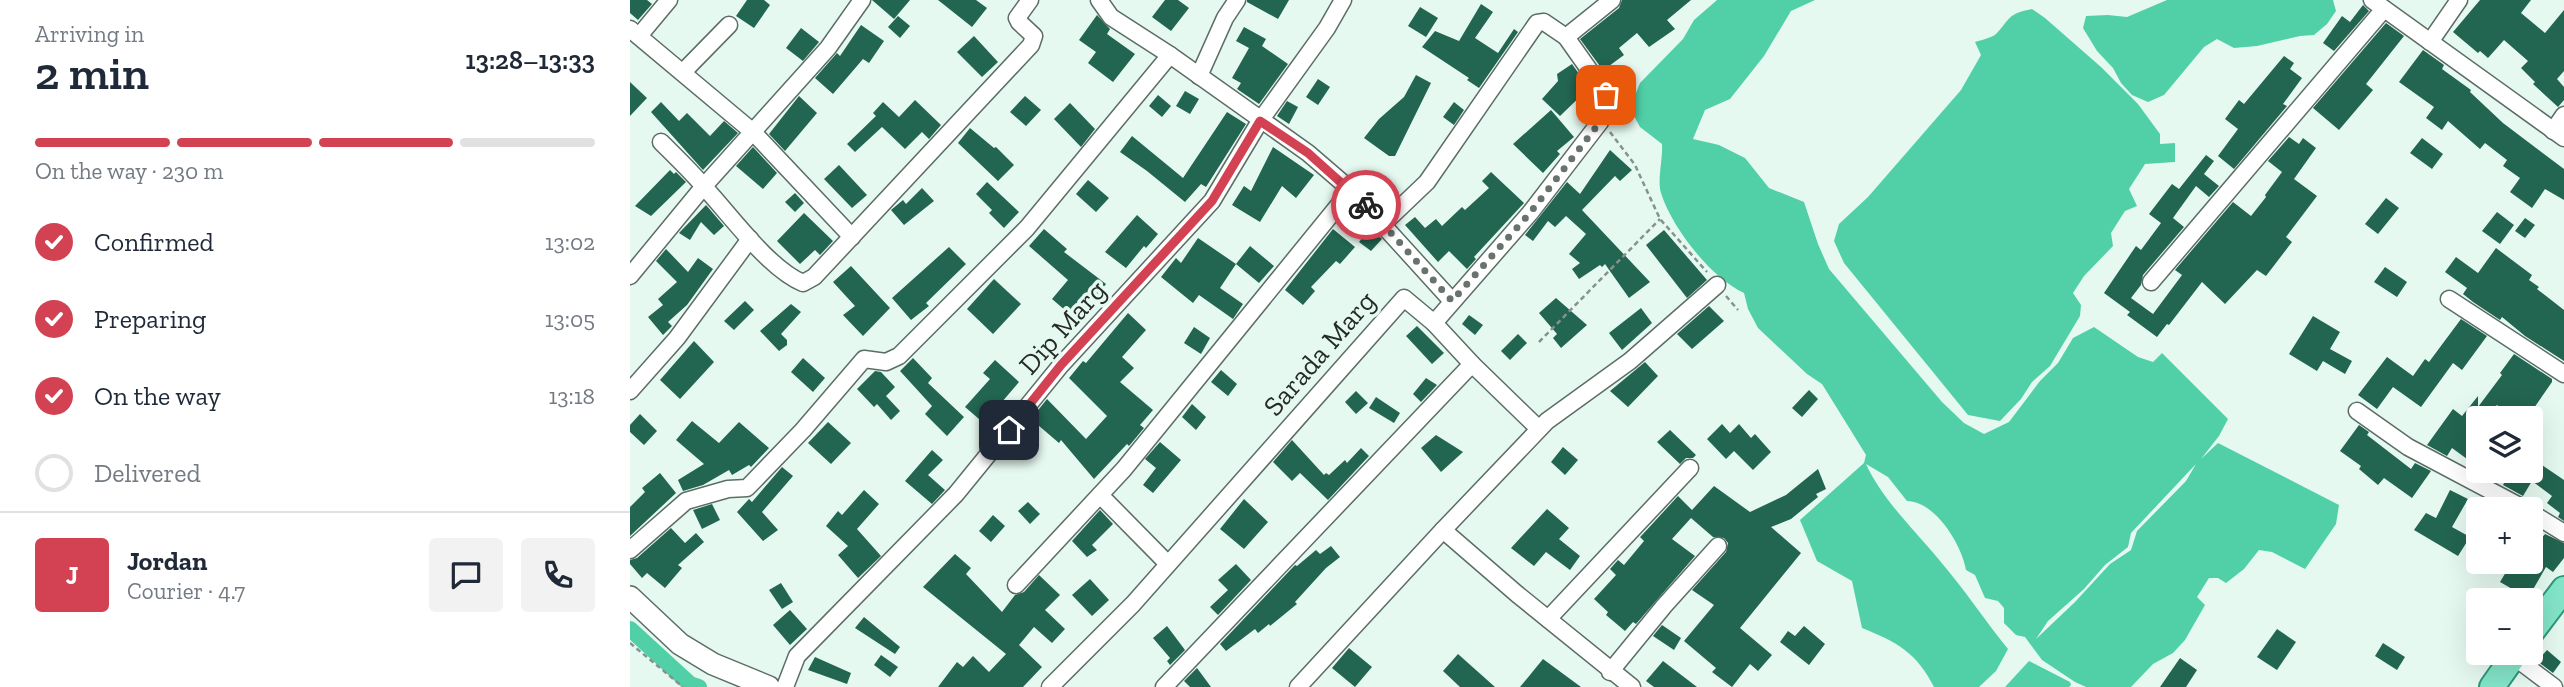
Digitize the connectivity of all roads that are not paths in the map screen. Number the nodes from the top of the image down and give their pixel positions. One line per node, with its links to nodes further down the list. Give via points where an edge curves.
1 (669, 0): 11 (street)
2 (862, 0): 19 (street, via 828,48)
3 (1030, 0): 25 (street, via 1017,18 1034,36 1031,45)
4 (1099, 0): 14 (street, via 1111,17)
5 (1237, 0): 16 (street)
6 (1343, 0): 18 (street, Dip Marg)
7 (1612, 0): 12 (street)
8 (2459, 0): 13 (street)
9 (2378, 4): 13 (street); 28 (street)
10 (729, 25): 15 (street)
11 (634, 32): 15 (street)
12 (1566, 37): 24 (street, via 1544,22 1537,23 1427,182); 31 (street, via 1606,95 1600,122 1530,213)
13 (2430, 42): 20 (street)
14 (1170, 55): 16 (street); 45 (street, via 1027,228 899,356 886,362 864,359 747,488 686,501)
15 (683, 72): 19 (street)
16 (1199, 76): 18 (street)
17 (2564, 115): 20 (street)
18 (1260, 121): 23 (street, via 1308,153); 56 (street, Dip Marg, via 1212,201 1061,365 956,494 797,656)
19 (753, 132): 22 (street); 25 (street)
20 (2558, 134)
21 (661, 142): 22 (street)
22 (704, 186): 26 (street); 27 (street)
23 (1351, 190): 24 (street); 39 (street)
24 (1383, 224): 31 (street)
25 (852, 237): 26 (street, via 803,283)
26 (750, 239): 35 (street, via 677,338)
27 (632, 268)
28 (2151, 282)
29 (1717, 285): 37 (street, via 1630,361)
30 (2449, 299): 34 (street)
31 (1452, 301): 32 (street)
32 (1434, 323): 33 (street); 46 (street, Sarada Marg, via 1404,298 1399,302)
33 (1472, 364): 37 (street); 58 (street)
34 (2564, 374)
35 (630, 391)
36 (2357, 411): 40 (street, via 2408,447)
37 (1539, 429): 42 (street)
38 (1690, 468): 51 (street)
39 (1100, 495): 46 (street); 47 (street)
40 (2502, 497)
41 (2543, 520): 43 (street)
42 (1443, 530): 51 (street); 59 (street)
43 (2564, 533)
44 (1718, 546): 54 (street)
45 (630, 550)
46 (1168, 564): 57 (street, Sarada Marg)
47 (1016, 585)
48 (2564, 589): 50 (main road)
49 (630, 597): 55 (main road, via 680,644 713,664)
50 (2543, 617)
51 (1548, 620): 54 (street)
52 (2508, 665): 61 (main road)
53 (2527, 665): 62 (street)
54 (1610, 672): 60 (street)
55 (769, 687)
56 (785, 687)
57 (1050, 687)
58 (1164, 687)
59 (1298, 687)
60 (1632, 687)
61 (2492, 687)
62 (2554, 687)

